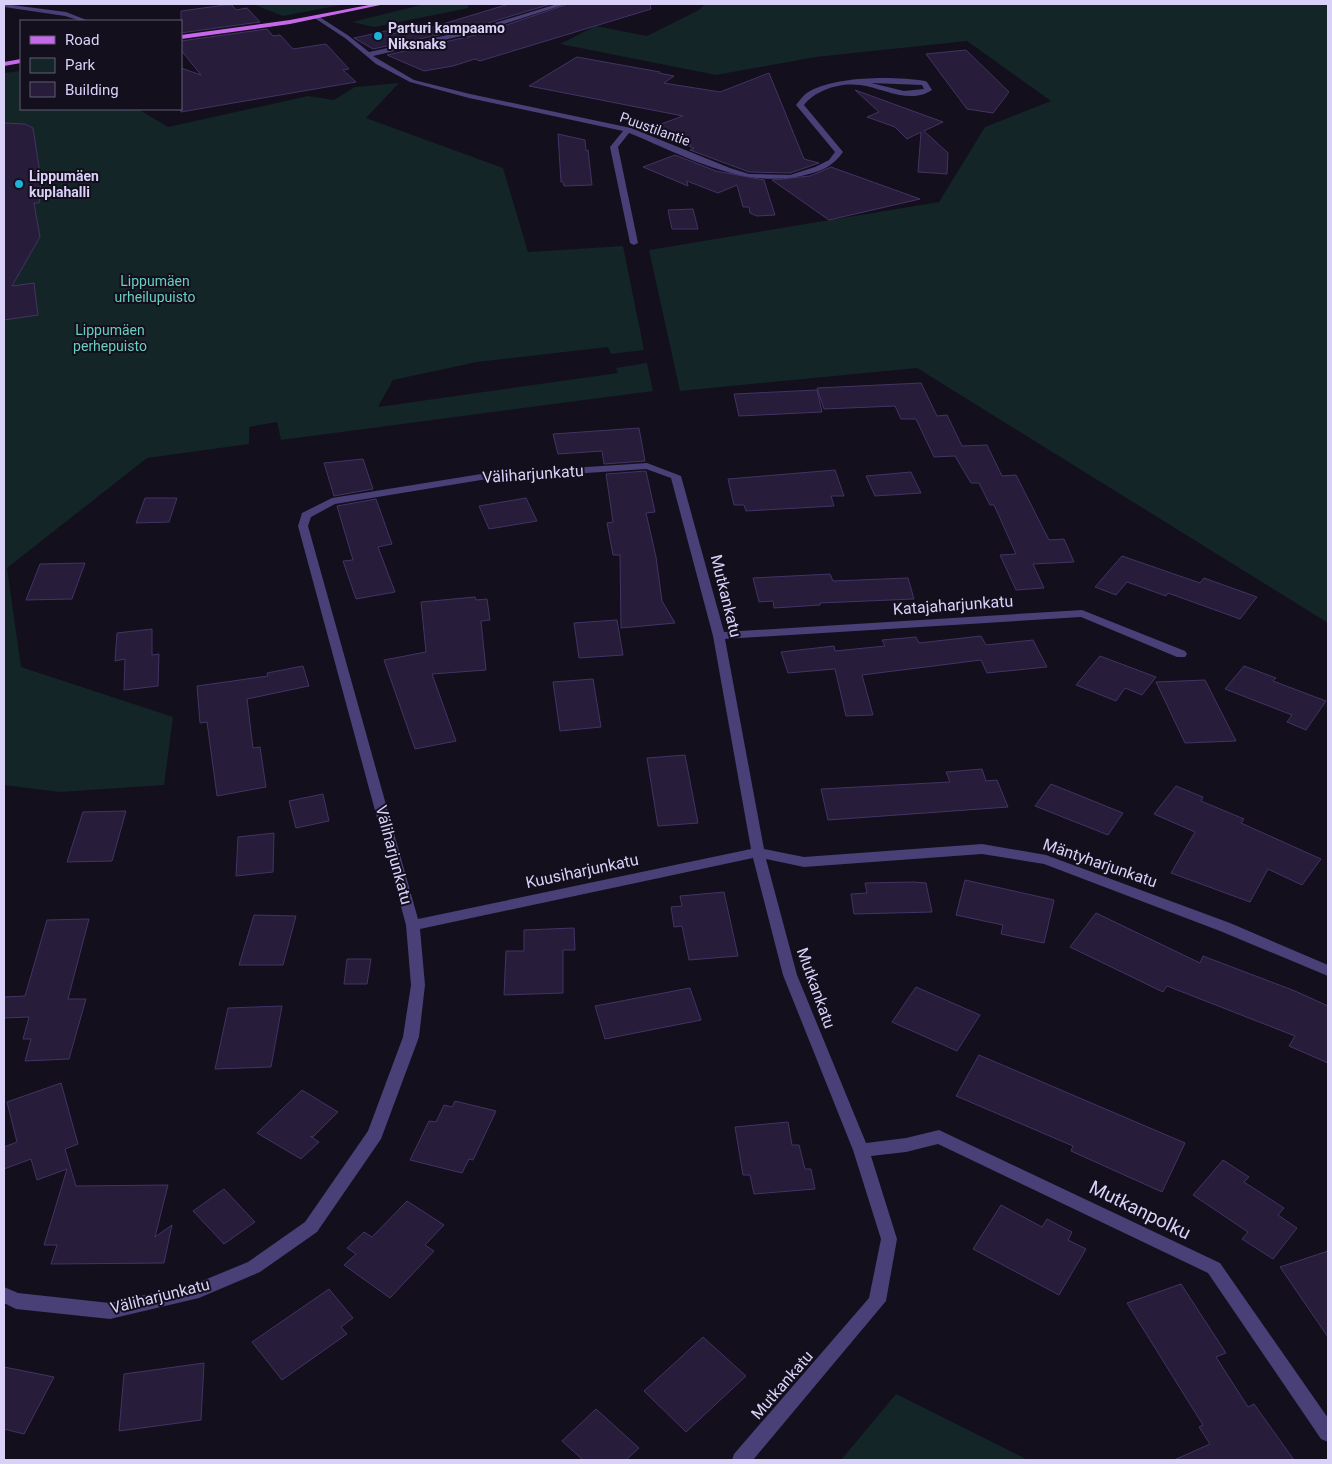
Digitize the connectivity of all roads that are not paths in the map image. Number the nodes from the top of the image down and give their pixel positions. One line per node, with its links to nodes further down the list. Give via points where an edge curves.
1 (382, 4): 5 (main road)
2 (562, 4): 3 (street); 8 (street, via 477,31)
3 (574, 4)
4 (4, 5): 6 (street, via 66,14)
5 (316, 17): 7 (main road); 8 (street, Puustilantie)
6 (83, 20)
7 (182, 37)
8 (367, 55): 12 (street, Puustilantie, via 412,82)
9 (20, 61): 10 (main road)
10 (4, 64)
11 (862, 83): 11 (street, Puustilantie, via 906,80 925,83 928,90 917,95); 12 (street, Puustilantie, via 814,91 800,105 839,152 832,162 818,169 790,176 749,176 727,170)
12 (628, 130): 13 (street, via 614,147)
13 (634, 243)
14 (676, 476): 15 (street, Mutkankatu); 18 (street, Väliharjunkatu, via 647,466 480,477 332,501 306,515 303,526)
15 (719, 636): 16 (street, Katajaharjunkatu, via 1082,613); 17 (street, Mutkankatu)
16 (1181, 654)
17 (758, 852): 18 (street, Kuusiharjunkatu); 19 (street, Mäntyharjunkatu, via 804,862 982,850 1046,860 1225,927); 20 (street, Mutkankatu, via 790,975)
18 (413, 925): 21 (street, Väliharjunkatu, via 418,985 411,1037 375,1134 311,1227 254,1267 199,1290 110,1312)
19 (1328, 971)
20 (861, 1150): 22 (street, Mutkanpolku, via 939,1137 1214,1268); 23 (street, Mutkankatu, via 889,1239 877,1301)
21 (4, 1296)
22 (1328, 1433)
23 (741, 1460)

